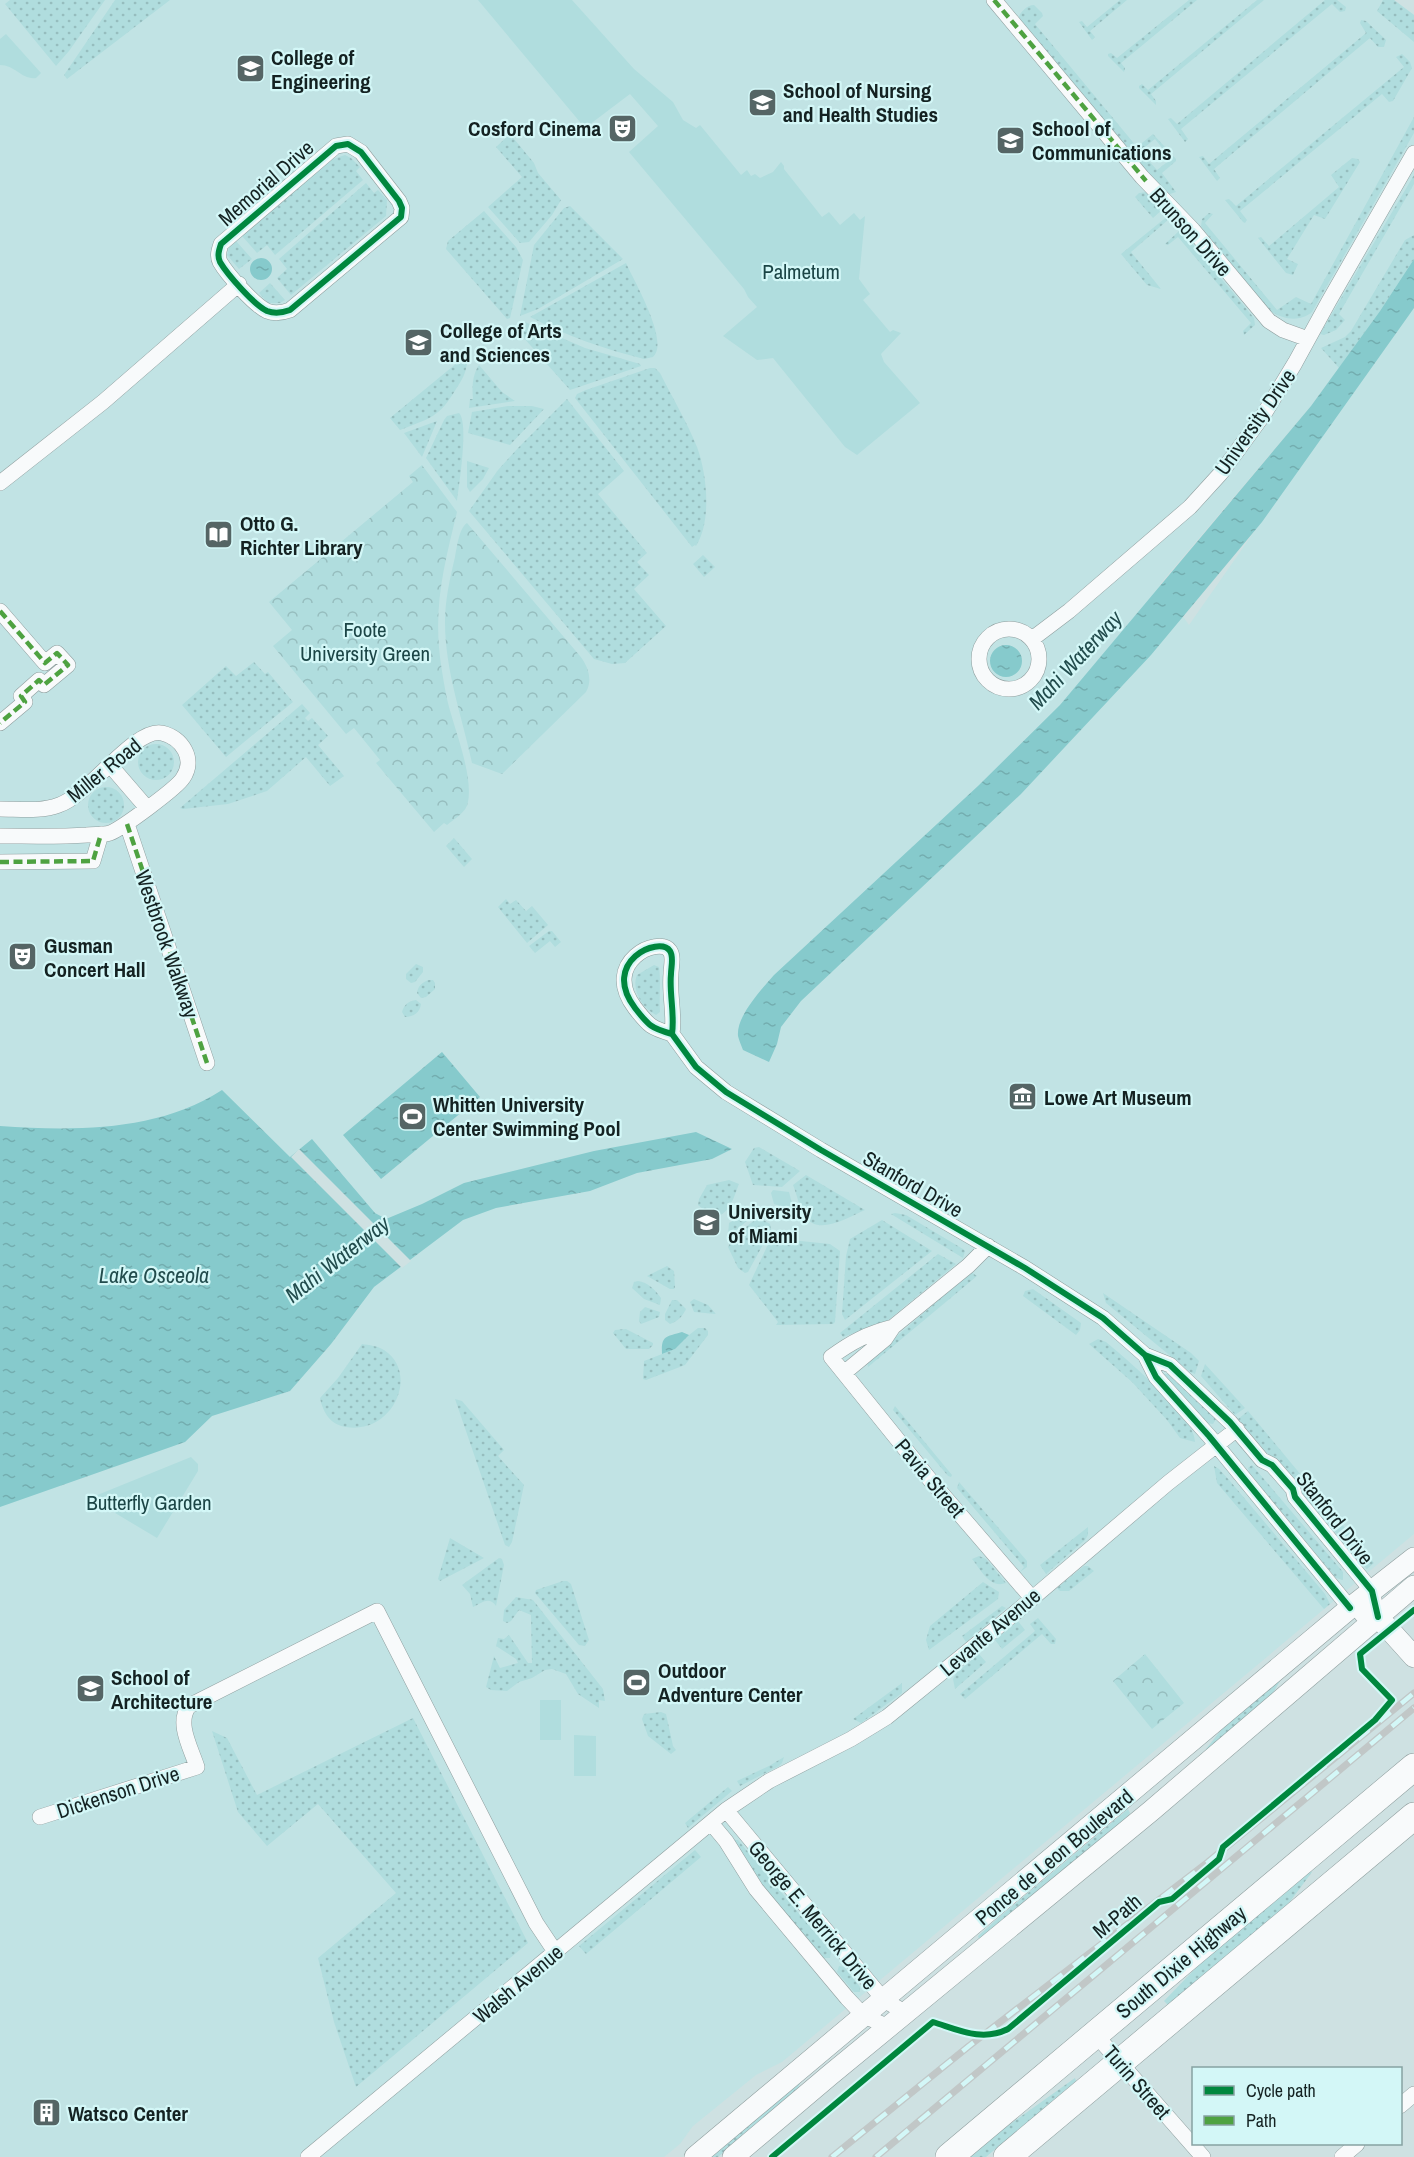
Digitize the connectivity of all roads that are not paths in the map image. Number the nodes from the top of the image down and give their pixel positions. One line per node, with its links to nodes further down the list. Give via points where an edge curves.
1 (994, 0): 4 (street, Brunson Drive, via 1269,321)
2 (1414, 153): 4 (street, University Drive)
3 (239, 284): 3 (street, Memorial Drive, via 265,310 290,310 401,217 399,201 361,152 348,144 336,146 221,244 219,261); 5 (street, via 95,409)
4 (1308, 339): 7 (street, University Drive, via 1264,414 1191,507)
5 (0, 483)
6 (0, 610): 8 (street, via 45,663 57,653 68,665 44,685 39,680 21,696 26,702)
7 (1032, 639)
8 (0, 723)
9 (110, 765): 10 (street); 10 (street, Miller Road, via 143,736 160,732 176,738 187,751 183,779); 11 (street, Miller Road, via 60,805)
10 (147, 808): 12 (street, Miller Road)
11 (0, 809)
12 (127, 824): 13 (street, Miller Road); 17 (street, Westbrook Walkway)
13 (101, 834): 14 (street, Miller Road); 15 (street, via 93,861)
14 (0, 836)
15 (0, 862)
16 (672, 1034): 16 (street, Stanford Drive, via 671,954 669,948 657,946 642,951 630,962 623,987 631,1003 654,1029); 18 (street, Stanford Drive, via 696,1067 726,1092)
17 (207, 1063)
18 (988, 1246): 19 (street); 20 (street, Stanford Drive, via 1103,1318)
19 (893, 1327): 21 (street, via 885,1339); 21 (street, Pavia Street, via 852,1341 831,1357)
20 (1145, 1355): 22 (street, Stanford Drive, via 1170,1365); 23 (street, Stanford Drive, via 1156,1377)
21 (844, 1373): 27 (street, Pavia Street)
22 (1237, 1429): 23 (street, Levante Avenue); 26 (street, Stanford Drive, via 1293,1489 1295,1497)
23 (1216, 1445): 27 (street, Levante Avenue); 28 (street, Stanford Drive)
24 (1414, 1558): 26 (street, Ponce de Leon Boulevard)
25 (1414, 1586): 29 (street, Ponce de Leon Boulevard)
26 (1372, 1591): 28 (street, Ponce de Leon Boulevard); 29 (street, Stanford Drive)
27 (1031, 1598): 32 (street, Levante Avenue, via 873,1727 770,1781)
28 (1350, 1608): 29 (street); 39 (street, Ponce de Leon Boulevard)
29 (1378, 1617): 30 (street, Stanford Drive); 40 (street, Ponce de Leon Boulevard)
30 (1414, 1657)
31 (1414, 1767): 43 (highway, South Dixie Highway)
32 (726, 1810): 35 (street, Walsh Avenue); 37 (street, George E. Merrick Drive)
33 (1414, 1816): 44 (highway, South Dixie Highway)
34 (40, 1817): 36 (street, Dickenson Drive, via 197,1767 183,1724 183,1713 189,1706 377,1611 536,1923)
35 (711, 1823): 36 (street, Walsh Avenue); 38 (street, George E. Merrick Drive, via 756,1889)
36 (556, 1953): 50 (street, Walsh Avenue)
37 (844, 1953): 38 (street); 39 (street, George E. Merrick Drive)
38 (825, 1970): 41 (street, George E. Merrick Drive)
39 (884, 2000): 40 (street, George E. Merrick Drive); 41 (street, Ponce de Leon Boulevard)
40 (906, 2013): 42 (street, Ponce de Leon Boulevard)
41 (864, 2016): 42 (street, George E. Merrick Drive); 51 (street, Ponce de Leon Boulevard)
42 (889, 2027): 52 (street, Ponce de Leon Boulevard)
43 (1095, 2034): 44 (street, Turin Street); 53 (highway, South Dixie Highway)
44 (1119, 2063): 47 (street, Turin Street); 54 (highway, South Dixie Highway)
45 (1414, 2094): 46 (street)
46 (1402, 2105)
47 (1192, 2145)
48 (1192, 2145): 55 (street, Turin Street)
49 (1356, 2145): 56 (street)
50 (308, 2157)
51 (695, 2157)
52 (733, 2157)
53 (948, 2157)
54 (1007, 2157)
55 (1203, 2157)
56 (1342, 2157)

